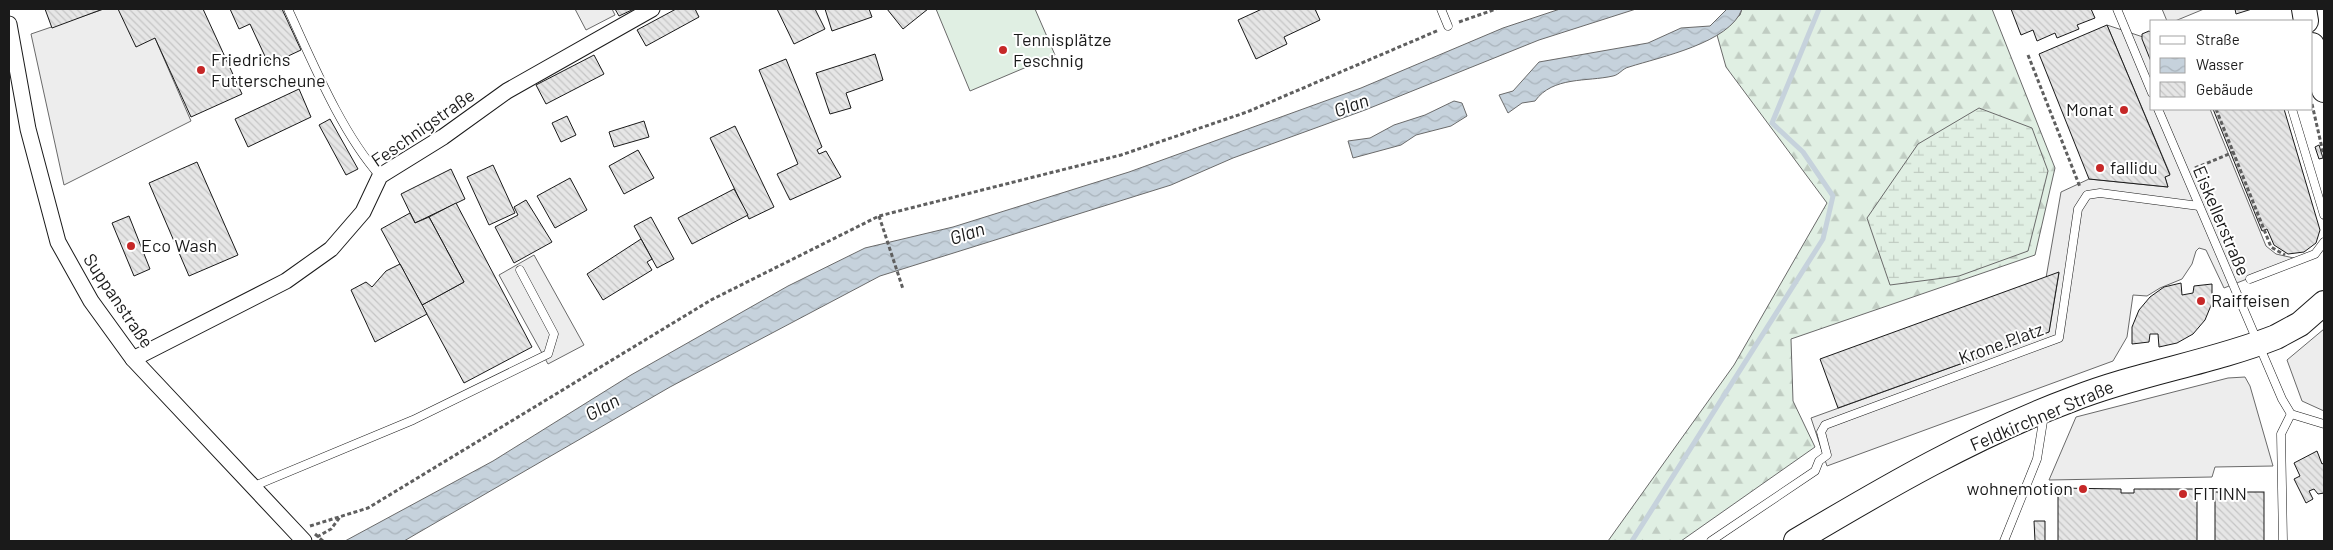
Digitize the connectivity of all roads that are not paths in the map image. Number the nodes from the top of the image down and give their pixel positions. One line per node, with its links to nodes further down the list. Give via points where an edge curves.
1 (288, 9): 12 (lane, via 362,156)
2 (652, 9): 12 (street, Feschnigstraße, via 507,91 443,137)
3 (1440, 9): 6 (lane)
4 (2117, 9): 8 (lane)
5 (9, 24): 20 (street, Suppanstraße, via 28,129 58,242 91,301)
6 (1448, 26)
7 (2313, 49): 9 (main road)
8 (2150, 88)
9 (2324, 90)
10 (2158, 110): 13 (lane, Eiskellerstraße)
11 (2292, 110): 14 (lane)
12 (380, 176): 20 (street, Feschnigstraße, via 363,212 331,249 286,281)
13 (2199, 206): 19 (lane, Eiskellerstraße); 26 (lane, Krone Platz, via 2100,193 2084,198 2078,209 2059,338 1825,425 1821,432 1827,455 1819,461 1815,471)
14 (2324, 215)
15 (2324, 242): 17 (lane, via 2315,254)
16 (520, 270): 24 (lane, via 554,334 548,354 413,420)
17 (2250, 279)
18 (2324, 304): 19 (main road, Feldkirchner Straße, via 2300,324)
19 (2258, 344): 21 (main road, Feldkirchner Straße, via 2118,383); 22 (lane, Eiskellerstraße)
20 (134, 359): 24 (street, Suppanstraße)
21 (2044, 411): 27 (main road, Feldkirchner Straße, via 1918,471); 28 (lane, via 2037,459)
22 (2291, 414): 23 (lane); 29 (lane, via 2281,434)
23 (2324, 424)
24 (252, 487): 25 (street, Suppanstraße)
25 (306, 534)
26 (1711, 541)
27 (1796, 541)
28 (2005, 541)
29 (2284, 541)

